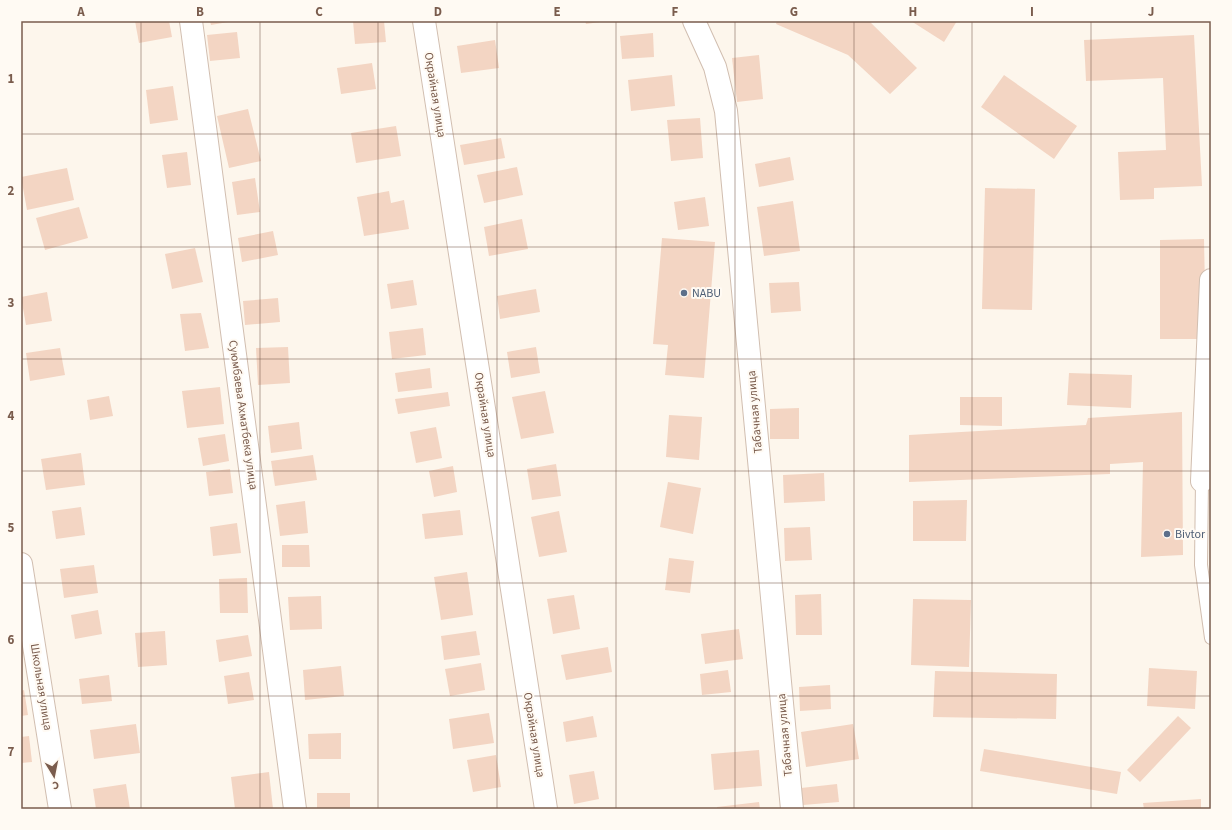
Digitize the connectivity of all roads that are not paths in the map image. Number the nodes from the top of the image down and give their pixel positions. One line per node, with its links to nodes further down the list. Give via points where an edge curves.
1 (191, 21): 9 (street, Суюмбаева Ахматбека улица)
2 (424, 21): 10 (street, Окрайная улица)
3 (694, 21): 11 (street, Табачная улица, via 715,67 726,111)
4 (1211, 280): 5 (street)
5 (1202, 481): 7 (lane, via 1201,565)
6 (21, 564): 8 (street, Школьная улица)
7 (1211, 638)
8 (60, 809)
9 (295, 809)
10 (546, 809)
11 (792, 809)

